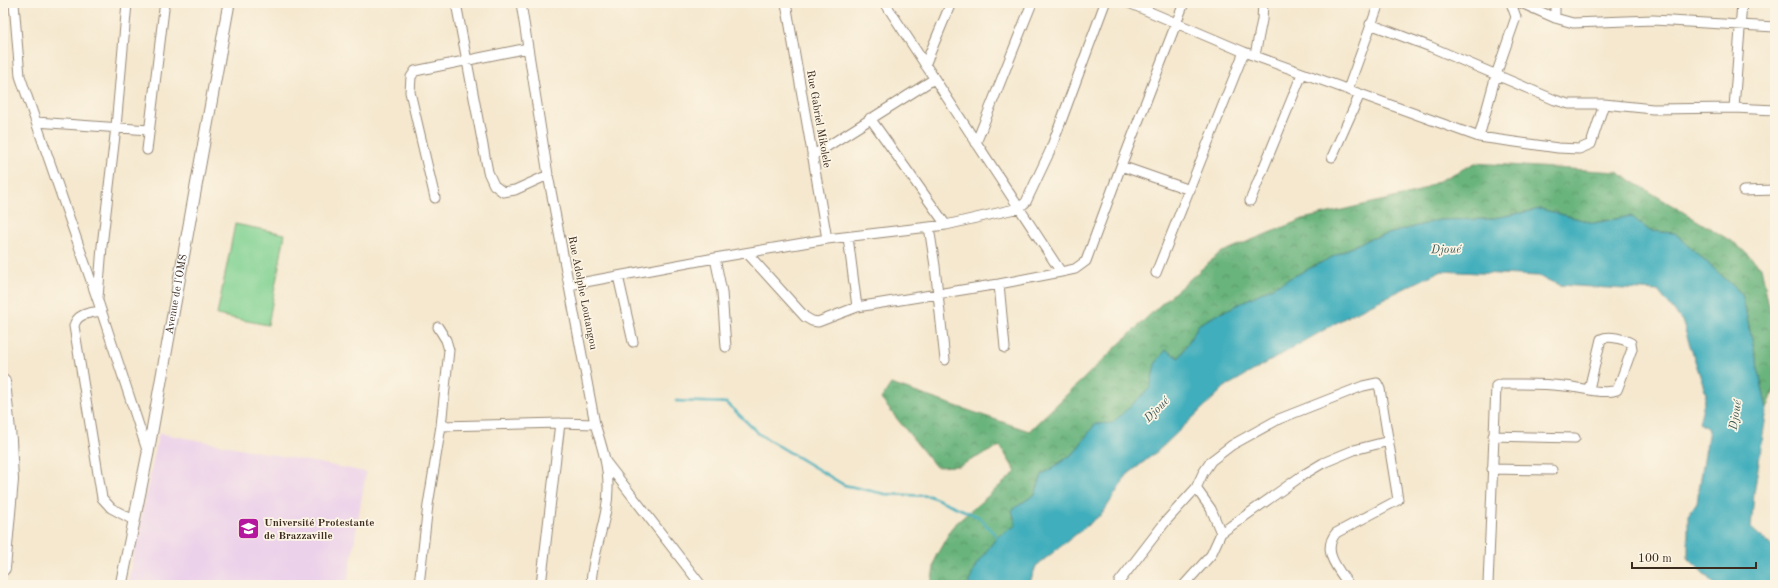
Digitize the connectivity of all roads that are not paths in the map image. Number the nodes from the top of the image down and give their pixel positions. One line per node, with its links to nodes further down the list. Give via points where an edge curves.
1 (14, 3): 41 (street, via 18,69)
2 (127, 3): 42 (street)
3 (229, 3): 85 (street, Avenue de l'OMS)
4 (456, 3): 30 (street)
5 (521, 3): 27 (street, Rue Adolphe Loutangou)
6 (786, 3): 47 (street, Rue Gabriel Mikolele)
7 (885, 3): 31 (street)
8 (951, 3): 31 (street)
9 (1032, 3): 45 (street)
10 (1105, 3): 56 (street, via 1050,152 1026,202)
11 (1129, 3): 23 (street)
12 (1184, 3): 23 (street)
13 (1263, 3): 29 (street)
14 (1511, 3): 21 (street)
15 (1521, 3): 19 (street)
16 (1556, 3): 22 (street)
17 (1742, 3): 25 (street)
18 (1375, 4): 24 (street)
19 (1533, 8): 21 (street); 22 (street)
20 (164, 9): 43 (street)
21 (1516, 17): 33 (street)
22 (1555, 18): 25 (street, via 1572,23 1652,20)
23 (1175, 24): 28 (street); 49 (street)
24 (1370, 24): 33 (street); 35 (street)
25 (1740, 26): 26 (street); 38 (street)
26 (1775, 27)
27 (528, 48): 30 (street); 50 (street, Rue Adolphe Loutangou)
28 (1244, 52): 29 (street); 51 (street)
29 (1255, 55): 32 (street)
30 (466, 60): 50 (street, via 488,172 494,185 502,192 515,190); 54 (street, via 415,71 411,77 410,92)
31 (925, 65): 34 (street)
32 (1302, 74): 35 (street); 55 (street)
33 (1496, 75): 37 (street, via 1569,104); 44 (street)
34 (934, 79): 40 (street); 45 (street)
35 (1348, 89): 36 (street)
36 (1360, 94): 44 (street); 48 (street)
37 (1604, 104): 38 (street, via 1653,109); 44 (street, via 1591,144 1579,149)
38 (1734, 108): 39 (street)
39 (1775, 110)
40 (870, 118): 47 (street); 57 (street)
41 (36, 122): 42 (street); 69 (street)
42 (116, 127): 43 (street); 69 (street)
43 (149, 130): 46 (street)
44 (1479, 137)
45 (976, 143): 56 (street)
46 (147, 150)
47 (812, 156): 60 (street, Rue Gabriel Mikolele)
48 (1332, 157)
49 (1121, 166): 51 (street); 63 (street, via 1086,261 1075,269)
50 (548, 175): 67 (street, Rue Adolphe Loutangou)
51 (1190, 190): 64 (street)
52 (1775, 190): 53 (street)
53 (1743, 191)
54 (435, 198)
55 (1250, 201)
56 (1019, 208): 57 (street); 63 (street)
57 (946, 225): 58 (street)
58 (929, 227): 59 (street); 68 (street)
59 (848, 237): 60 (street); 70 (street)
60 (827, 240): 61 (street)
61 (748, 254): 62 (street); 70 (street, via 812,322)
62 (715, 258): 65 (street); 74 (street, via 722,292)
63 (1061, 272): 66 (street)
64 (1156, 273)
65 (618, 276): 67 (street); 73 (street)
66 (999, 284): 68 (street); 75 (street)
67 (569, 285): 80 (street, Rue Adolphe Loutangou)
68 (937, 294): 70 (street); 76 (street)
69 (98, 301): 71 (street)
70 (857, 307)
71 (101, 311): 85 (street); 90 (street, via 79,316 74,326 94,456 102,498 111,508)
72 (438, 327): 81 (street, via 449,350)
73 (633, 342)
74 (726, 348)
75 (1005, 348)
76 (945, 360)
77 (3, 382): 92 (main road, via 11,480)
78 (1589, 389): 78 (street, via 1617,390 1632,349 1631,343 1627,340 1602,339); 82 (street, via 1563,385 1496,386)
79 (560, 423): 80 (street); 81 (street); 96 (street)
80 (595, 424): 86 (street, Rue Adolphe Loutangou)
81 (441, 426): 95 (street, via 428,505)
82 (1493, 436): 83 (street); 87 (street)
83 (1575, 438)
84 (1389, 441): 89 (street, via 1380,388 1377,383 1371,383 1279,419 1232,445 1212,461); 91 (street, via 1354,450 1324,462); 100 (street, via 1398,500 1336,533 1330,539 1329,549 1333,560)
85 (148, 453): 90 (street, Avenue de l'OMS)
86 (606, 461): 97 (street, Rue Adolphe Loutangou, via 606,511 594,552); 98 (street)
87 (1492, 469): 88 (street); 101 (street)
88 (1552, 470)
89 (1196, 488): 91 (street, via 1212,509); 93 (street, via 1166,521)
90 (135, 521): 94 (street, Avenue de l'OMS)
91 (1221, 533): 99 (street, via 1211,554)
92 (3, 568)
93 (1119, 582)
94 (121, 585)
95 (419, 585)
96 (541, 585)
97 (591, 585)
98 (701, 585)
99 (1184, 585)
100 (1349, 585)
101 (1488, 585)

